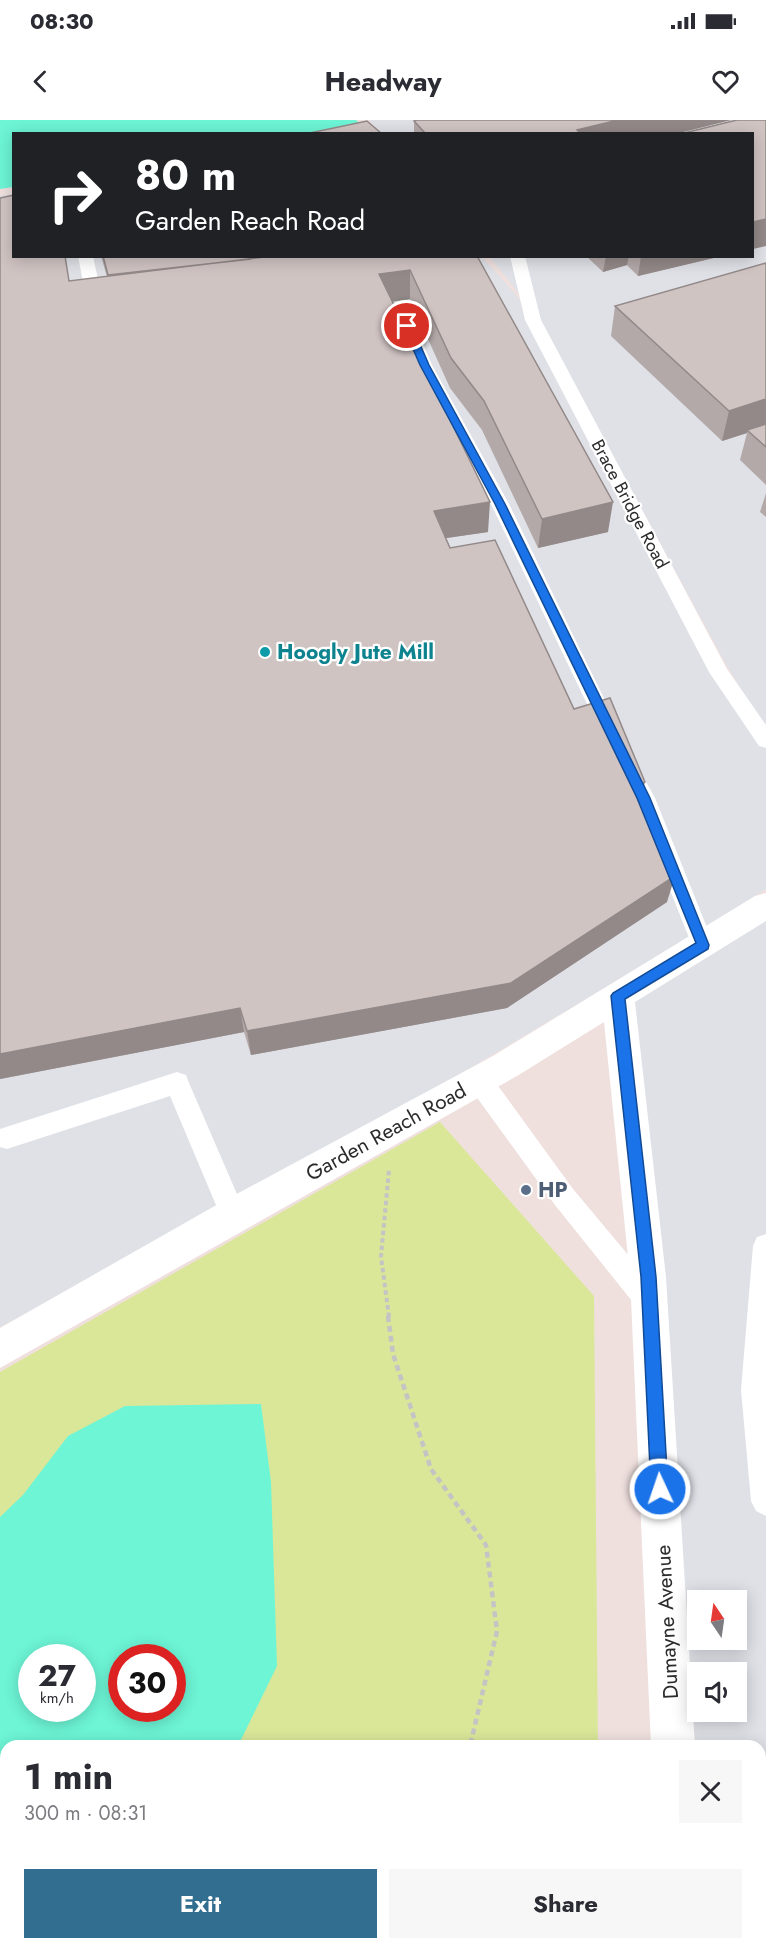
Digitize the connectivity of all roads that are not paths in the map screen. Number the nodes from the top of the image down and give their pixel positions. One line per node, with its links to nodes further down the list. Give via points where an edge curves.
1 (85, 258): 3 (lane)
2 (518, 258): 5 (lane, Brace Bridge Road, via 533,320 719,672)
3 (95, 303)
4 (399, 306): 7 (lane, via 424,365 500,504 644,798)
5 (766, 741)
6 (766, 905): 7 (street, Garden Reach Road)
7 (703, 945): 8 (street, Garden Reach Road)
8 (618, 996): 9 (street, Garden Reach Road); 13 (street, Dumayne Avenue)
9 (479, 1080): 11 (street, Garden Reach Road); 13 (lane, via 564,1197)
10 (7, 1138): 11 (lane, via 177,1083)
11 (233, 1215): 14 (street, Garden Reach Road)
12 (766, 1246): 15 (lane, via 755,1390)
13 (650, 1302): 16 (street, Dumayne Avenue)
14 (0, 1349)
15 (766, 1501)
16 (673, 1740)

